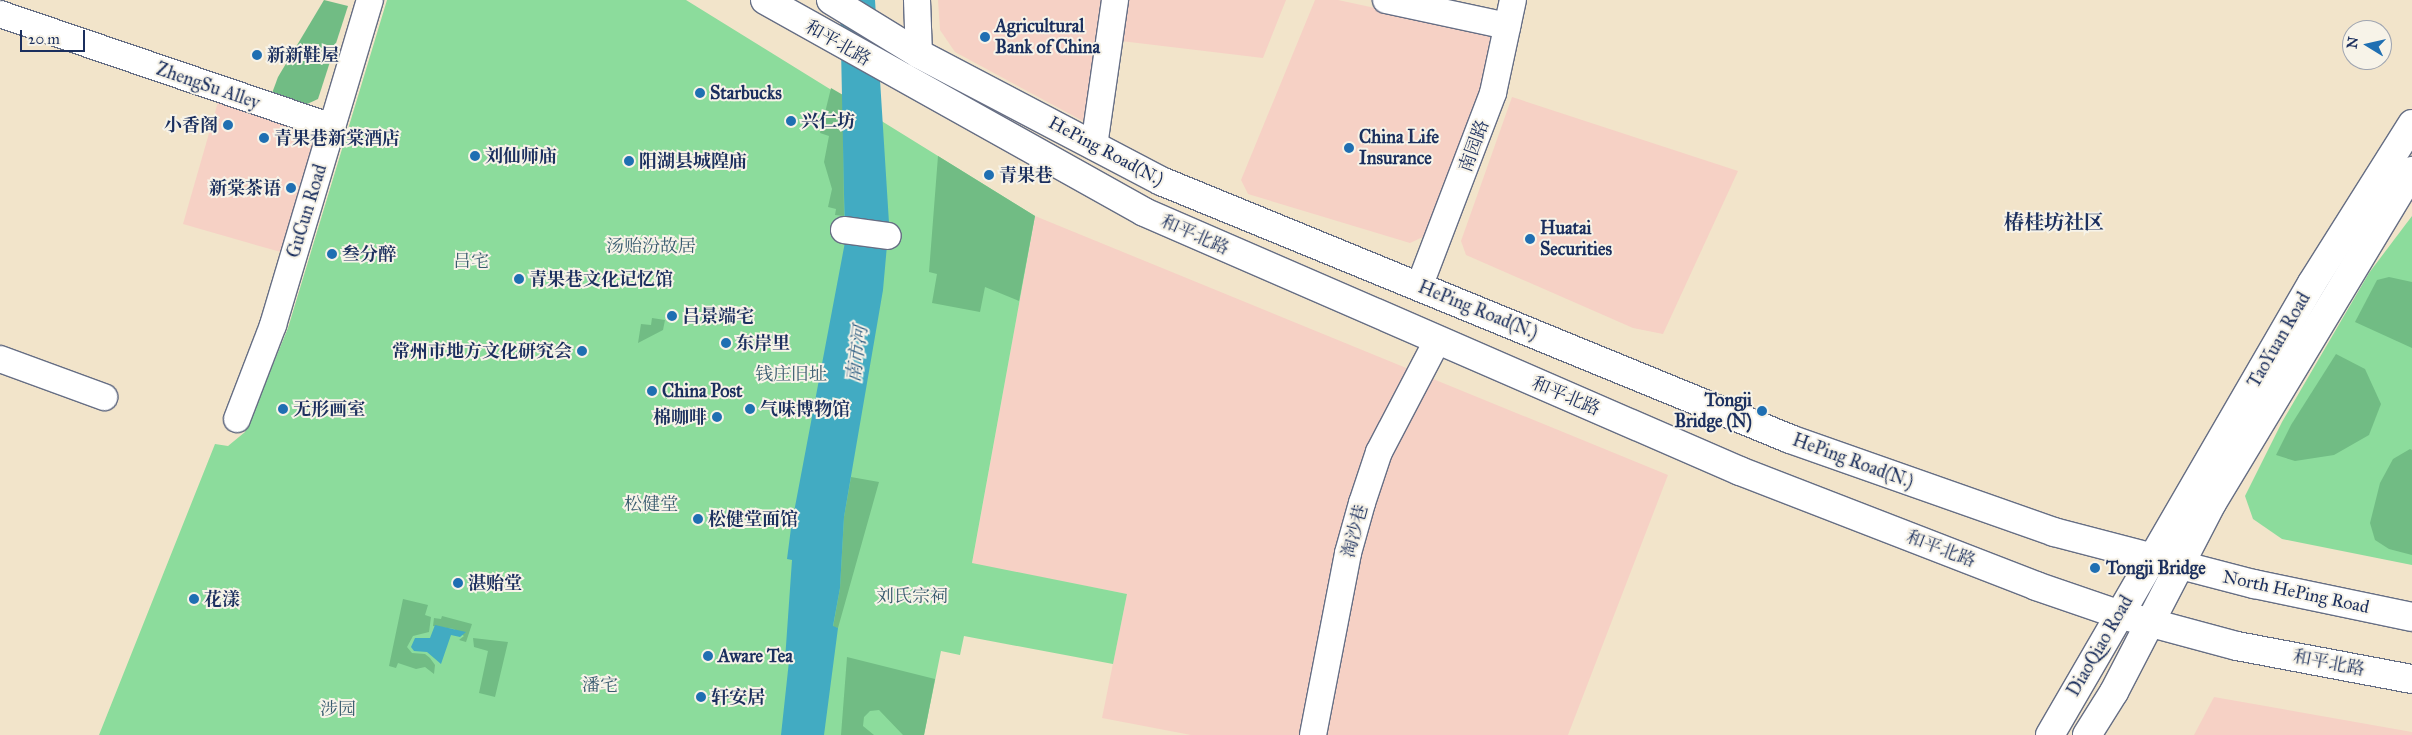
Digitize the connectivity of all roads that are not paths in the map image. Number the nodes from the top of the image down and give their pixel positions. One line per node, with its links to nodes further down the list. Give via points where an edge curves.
1 (370, 0): 12 (street, GuCun Road)
2 (765, 0): 18 (main road, 和平北路, via 833,41 1144,212)
3 (917, 0): 10 (street)
4 (1115, 0): 13 (street)
5 (1386, 0): 9 (street)
6 (1513, 0): 9 (street, 南园路)
7 (832, 1): 10 (main road, HePing Road(N.))
8 (0, 14): 12 (street, ZhengSu Alley)
9 (1507, 26): 17 (street, 南园路, via 1493,93)
10 (919, 54): 13 (main road, HePing Road(N.))
11 (2412, 124): 22 (main road, TaoYuan Road, via 2312,283 2193,493)
12 (332, 126): 21 (street, GuCun Road, via 273,325)
13 (1094, 146): 17 (main road, HePing Road(N.), via 1161,181)
14 (2412, 171): 23 (main road, TaoYuan Road, via 2212,502)
15 (844, 230): 16 (street)
16 (888, 236)
17 (1419, 287): 22 (main road, HePing Road(N.), via 1790,439 2054,532)
18 (1437, 341): 24 (main road, 和平北路, via 1740,471 2036,586); 28 (street, 淘沙巷, via 1379,452 1362,503 1348,553)
19 (0, 359): 20 (street)
20 (104, 397)
21 (237, 419)
22 (2151, 559): 23 (main road, North HePing Road); 24 (main road, DiaoQiao Road)
23 (2180, 566): 25 (main road, North HePing Road); 26 (main road, DiaoQiao Road)
24 (2118, 614): 26 (main road, 和平北路); 29 (main road, DiaoQiao Road)
25 (2412, 617)
26 (2150, 624): 27 (main road, 和平北路, via 2237,646); 30 (main road, DiaoQiao Road)
27 (2412, 678)
28 (1313, 735)
29 (2050, 735)
30 (2087, 735)

